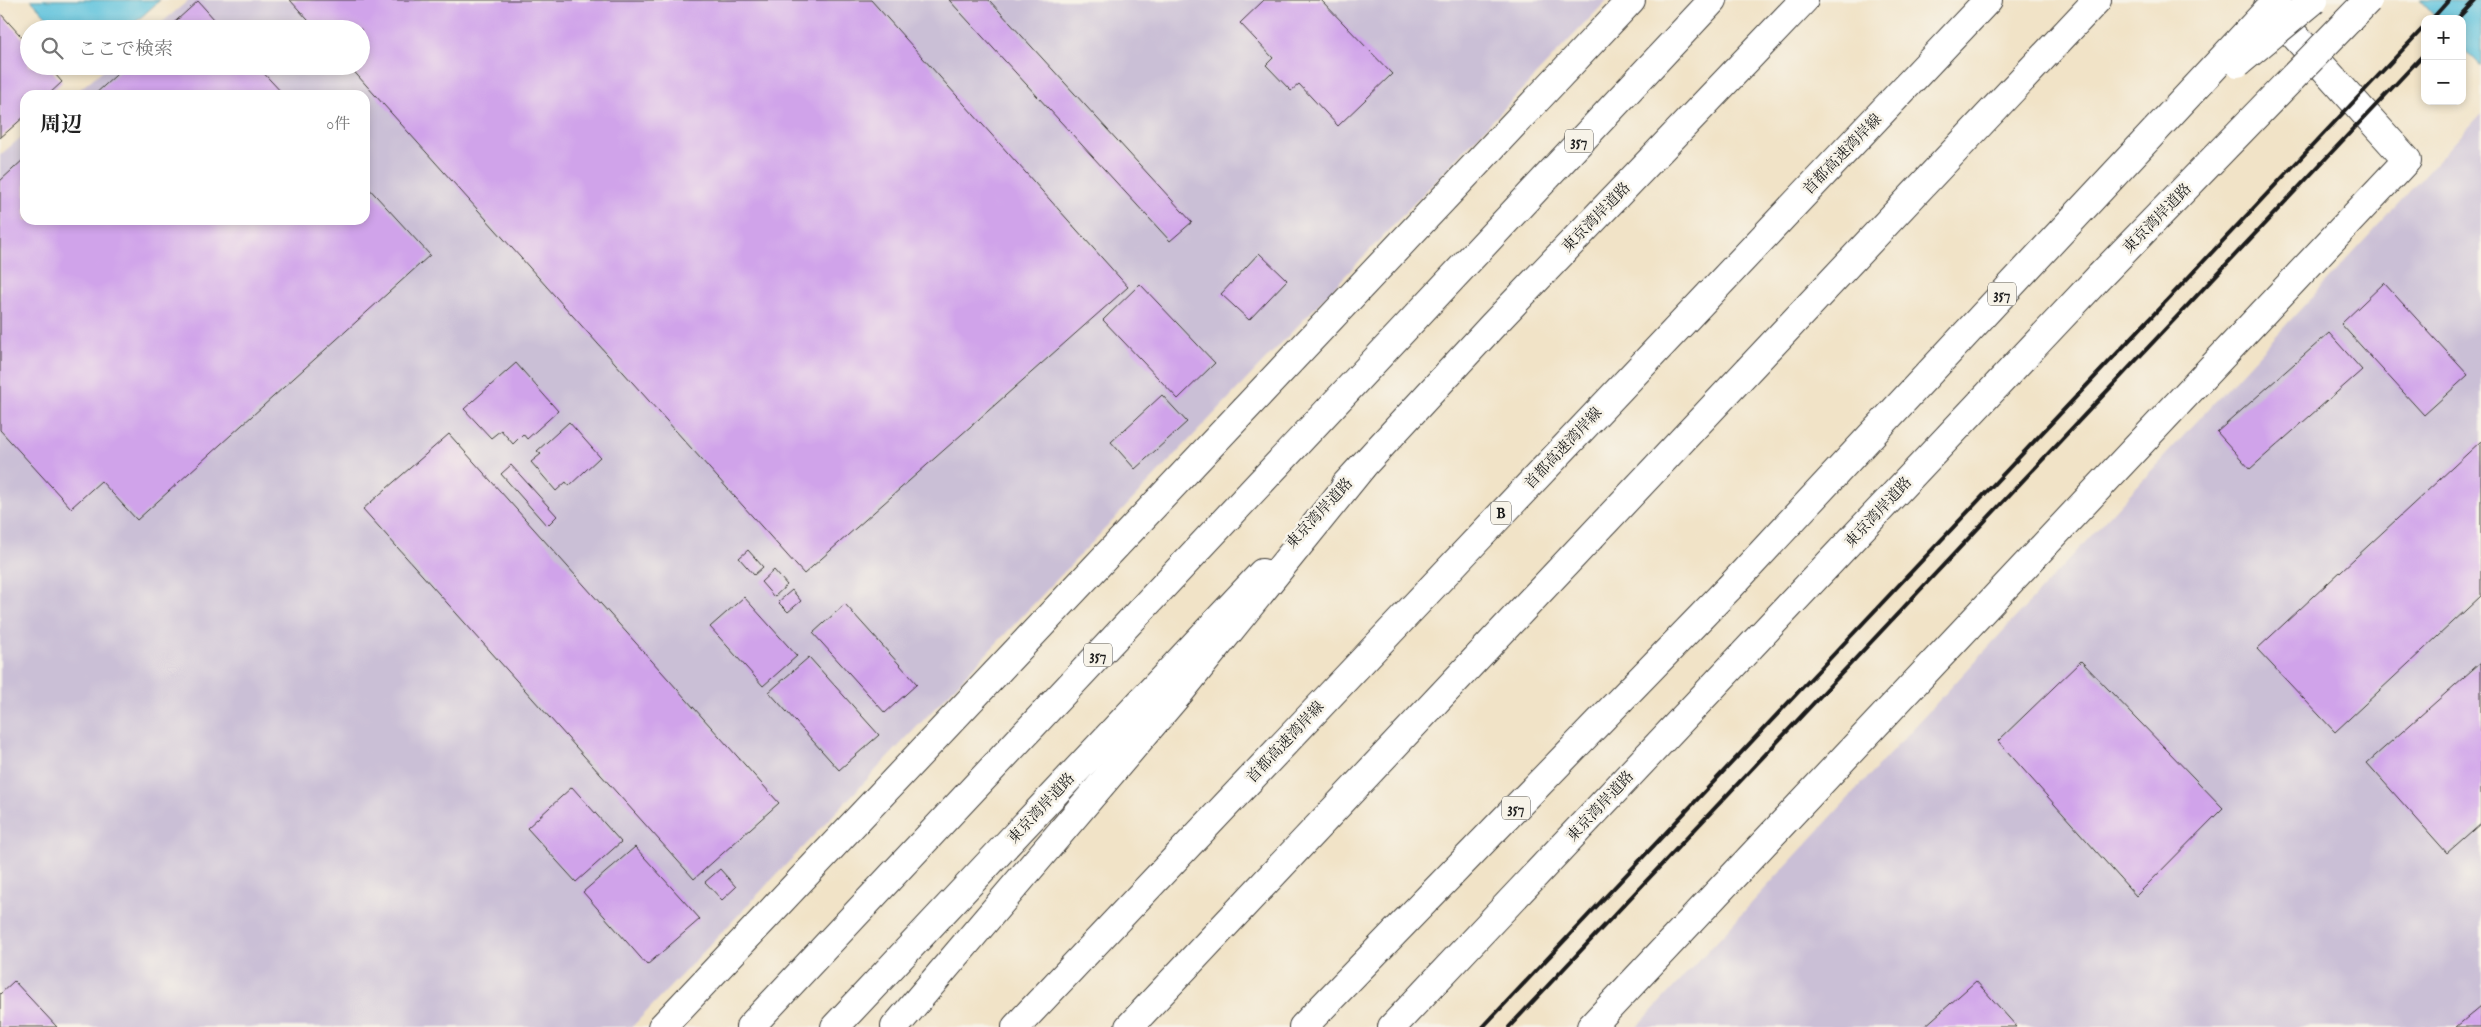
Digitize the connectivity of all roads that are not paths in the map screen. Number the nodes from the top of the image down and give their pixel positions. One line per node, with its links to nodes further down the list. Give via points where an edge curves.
1 (1631, 0): 13 (main road)
2 (1713, 0): 14 (main road, 357)
3 (1804, 0): 11 (main road, 東京湾岸道路, via 1492,326)
4 (1988, 0): 16 (main road, 首都高速湾岸線 / B)
5 (2097, 0): 17 (main road)
6 (2263, 0): 20 (main road, via 2407,160)
7 (2277, 0): 10 (main road, 357, bridge)
8 (2314, 0): 10 (main road, bridge)
9 (2368, 0): 19 (main road, 東京湾岸道路, bridge, via 2100,276)
10 (2138, 148): 18 (main road, 357, bridge, via 1729,588)
11 (1362, 467): 12 (main road, via 1181,691); 15 (main road, 東京湾岸道路)
12 (900, 1022)
13 (662, 1027)
14 (750, 1027)
15 (835, 1027)
16 (1016, 1027)
17 (1129, 1027)
18 (1303, 1027)
19 (1392, 1027)
20 (1590, 1027)

